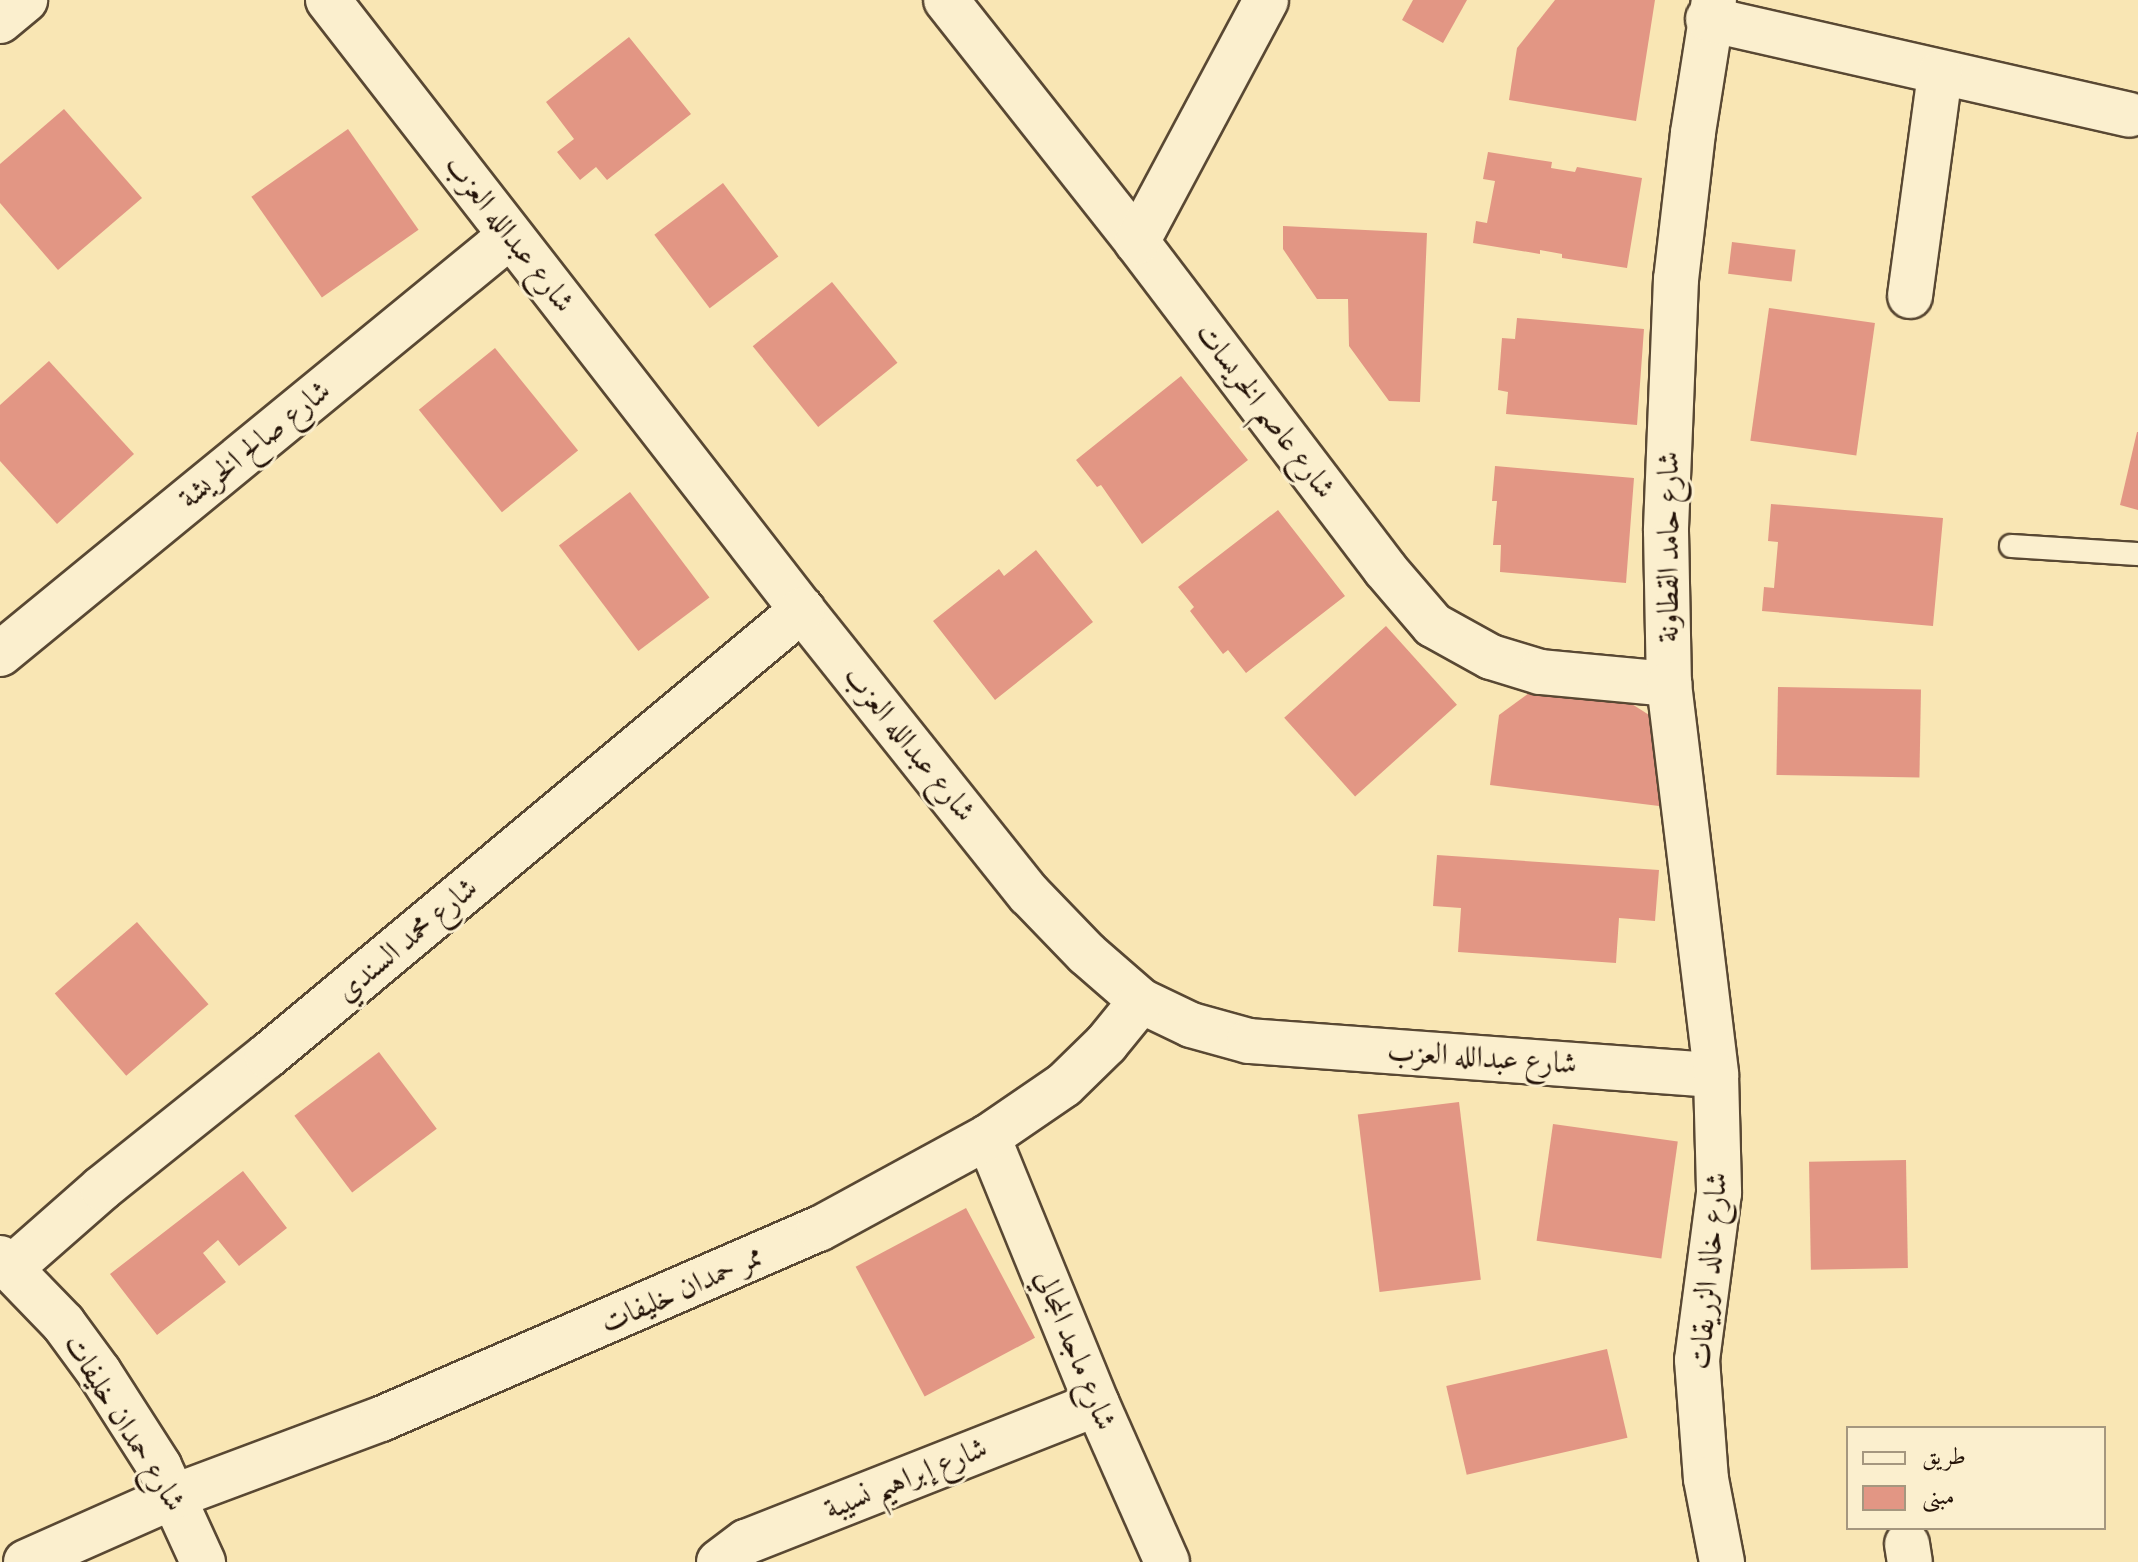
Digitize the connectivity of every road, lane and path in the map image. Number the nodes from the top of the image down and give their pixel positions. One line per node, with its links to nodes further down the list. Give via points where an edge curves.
1 (25, 0): 6 (street)
2 (946, 0): 10 (street, شارع عاصم الخريسات)
3 (1266, 0): 10 (street)
4 (332, 3): 9 (street, شارع عبدالله العزب)
5 (1711, 10): 7 (street, شارع حامد القطاونة); 16 (street, شارع حامد القطاونة, via 1676,279 1666,531)
6 (0, 21)
7 (1940, 73): 8 (street, شارع حامد القطاونة); 11 (street)
8 (2129, 115)
9 (510, 236): 14 (street, شارع عبدالله العزب); 15 (street, شارع صالح الخريشة)
10 (1137, 242): 16 (street, شارع عاصم الخريسات, via 1433,625 1491,657 1540,672)
11 (1910, 296)
12 (2011, 546): 13 (lane)
13 (2138, 554)
14 (802, 610): 17 (street, شارع عبدالله العزب, via 1029,894); 20 (street, شارع محمد السندي, via 267,1056)
15 (0, 654)
16 (1669, 684): 18 (street, شارع حامد القطاونة)
17 (1141, 1001): 18 (street, شارع عبدالله العزب, via 1191,1025 1249,1041); 19 (street, ممر حمدان خليفات, via 1064,1085)
18 (1716, 1075): 27 (street, شارع خالد الزريقات, via 1719,1193 1697,1360 1706,1479)
19 (988, 1137): 21 (street, شارع ماجد المجالي); 22 (street, ممر حمدان خليفات, via 819,1229 619,1319 381,1419)
20 (5, 1263): 22 (street, شارع حمدان خليفات, via 63,1323 99,1372)
21 (1097, 1404): 25 (street, شارع إبراهيم نسيبة, via 746,1542); 26 (street, شارع ماجد المجالي)
22 (175, 1496): 23 (street, ممر حمدان خليفات); 24 (street, شارع حمدان خليفات)
23 (26, 1562)
24 (203, 1562)
25 (719, 1562)
26 (1167, 1562)
27 (1722, 1562)

